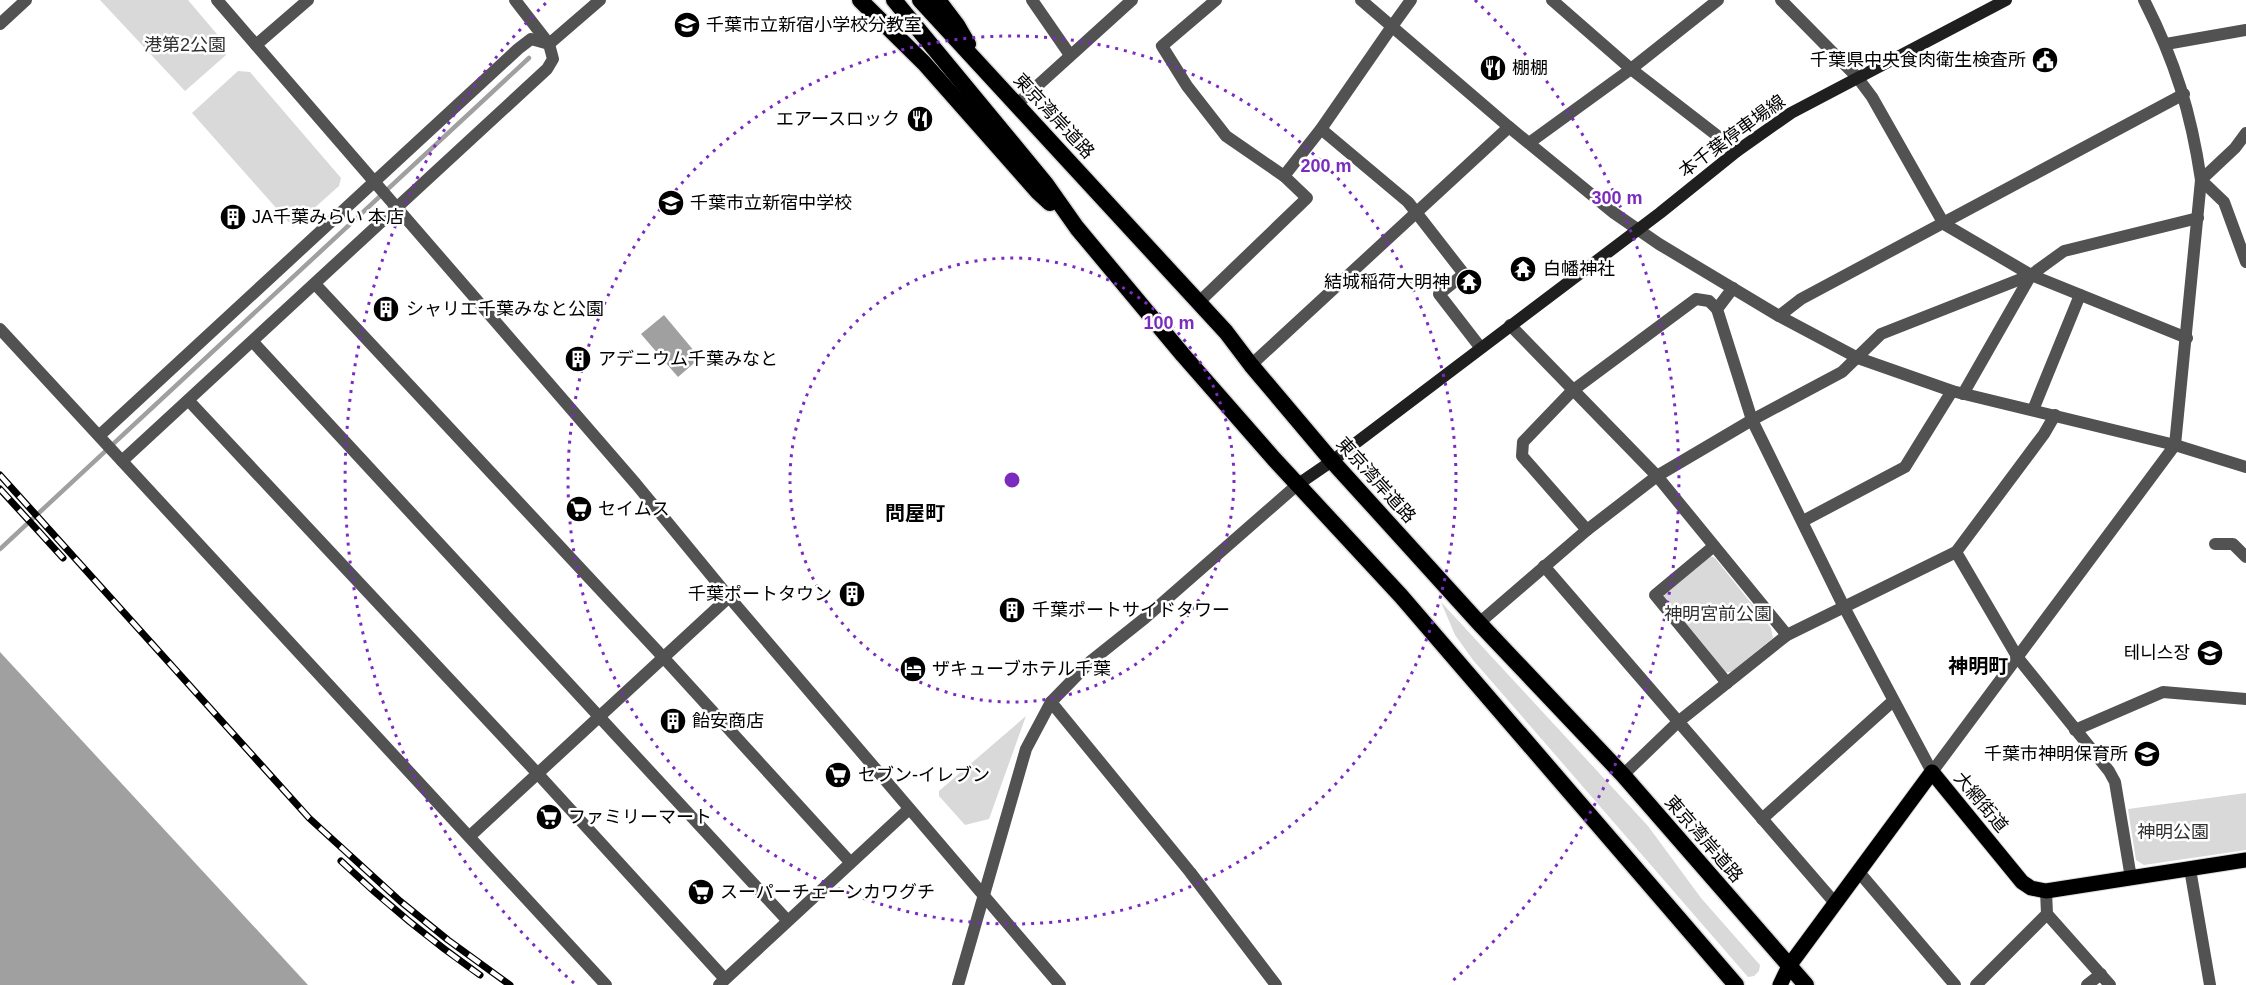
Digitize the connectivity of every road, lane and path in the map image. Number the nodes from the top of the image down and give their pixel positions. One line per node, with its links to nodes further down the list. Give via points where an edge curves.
1 (26, 0): 20 (street)
2 (217, 0): 24 (street)
3 (308, 0): 24 (street)
4 (515, 0): 25 (street)
5 (600, 0): 25 (street)
6 (860, 0): 45 (highway, via 924,63 1036,191)
7 (894, 0): 45 (highway, via 1046,184)
8 (920, 0): 27 (highway, 東京湾岸道路)
9 (938, 0): 27 (highway)
10 (1032, 0): 26 (street)
11 (1132, 0): 26 (street)
12 (1216, 0): 38 (street, via 1162,46 1226,136)
13 (1361, 0): 21 (street)
14 (1411, 0): 21 (street)
15 (1552, 0): 28 (street)
16 (1718, 0): 28 (street)
17 (1781, 0): 29 (street)
18 (2006, 0): 29 (main road, 本千葉停車場線)
19 (2144, 0): 23 (street)
20 (0, 24)
21 (1393, 26): 32 (street); 33 (street)
22 (2246, 30): 23 (street)
23 (2166, 44): 30 (street)
24 (256, 45): 40 (street)
25 (549, 45): 40 (street, via 531,39 518,49); 41 (street, via 553,59 548,69)
26 (1070, 55): 31 (street)
27 (977, 61): 31 (highway, 東京湾岸道路)
28 (1631, 69): 35 (street); 37 (street)
29 (1857, 77): 37 (main road, 本千葉停車場線, via 1791,113); 44 (street)
30 (2184, 94): 39 (street); 44 (street)
31 (1016, 105): 52 (highway, 東京湾岸道路)
32 (1509, 127): 35 (street); 42 (street)
33 (1321, 129): 38 (street); 42 (street)
34 (2246, 133): 36 (street)
35 (1529, 143): 46 (street)
36 (2240, 148): 39 (street)
37 (1737, 151): 46 (main road, 本千葉停車場線)
38 (1284, 176): 52 (street, via 1307,198)
39 (2201, 180): 43 (street); 47 (street, via 2224,202)
40 (375, 182): 41 (street); 69 (street)
41 (396, 209): 49 (street); 83 (street, via 636,484)
42 (1416, 213): 60 (street, via 1464,274 1439,294); 62 (street)
43 (2198, 218): 48 (street, via 2064,251); 57 (street)
44 (1944, 224): 48 (street); 54 (street, via 1801,299)
45 (1077, 228): 75 (highway)
46 (1637, 229): 50 (street); 55 (main road, 本千葉停車場線)
47 (2246, 262)
48 (2031, 275): 51 (street); 61 (street, via 1881,334); 64 (street)
49 (315, 284): 58 (street); 87 (street)
50 (1733, 288): 53 (street); 54 (street)
51 (2080, 295): 57 (street); 66 (street)
52 (1198, 303): 62 (highway, 東京湾岸道路)
53 (1717, 309): 63 (street, via 1709,301 1696,299); 68 (street)
54 (1779, 316): 61 (street)
55 (1510, 325): 60 (main road, 本千葉停車場線); 63 (street)
56 (0, 329): 59 (street)
57 (2187, 338): 70 (street)
58 (253, 342): 65 (street); 93 (street)
59 (5, 343): 69 (street)
60 (1480, 348): 72 (main road, 本千葉停車場線)
61 (1858, 358): 64 (street); 68 (street, via 1842,372)
62 (1251, 365): 72 (highway, 東京湾岸道路)
63 (1572, 391): 74 (street); 77 (street, via 1523,442 1522,456)
64 (1957, 392): 66 (street); 76 (street, via 1905,467)
65 (189, 401): 71 (street); 97 (street)
66 (2033, 410): 67 (street)
67 (2055, 415): 70 (street); 80 (street)
68 (1752, 420): 74 (street); 76 (street)
69 (102, 438): 71 (street)
70 (2175, 445): 73 (street); 88 (street)
71 (119, 457): 101 (street)
72 (1332, 461): 75 (main road, 本千葉停車場線); 85 (highway, 東京湾岸道路)
73 (2246, 467)
74 (1657, 476): 77 (street); 79 (street)
75 (1297, 485): 92 (street, via 1091,661); 119 (highway, via 1401,596)
76 (1803, 521): 84 (street)
77 (1587, 530): 82 (street)
78 (2215, 544): 81 (street, via 2233,544)
79 (1714, 546): 86 (street); 89 (street, via 1655,595)
80 (1956, 552): 84 (street); 88 (street)
81 (2246, 557)
82 (1544, 566): 85 (street); 94 (street)
83 (729, 597): 87 (street); 99 (street)
84 (1844, 607): 86 (street); 91 (street)
85 (1479, 623): 98 (highway, 東京湾岸道路)
86 (1787, 635): 89 (street)
87 (663, 657): 93 (street); 103 (street)
88 (2018, 658): 95 (street); 96 (street)
89 (1727, 683): 94 (street)
90 (2246, 699): 95 (street, via 2163,692)
91 (1893, 701): 96 (street); 100 (street)
92 (1051, 702): 108 (street, via 1026,749); 118 (street, via 1190,872)
93 (599, 717): 97 (street); 111 (street)
94 (1678, 722): 98 (street); 100 (street)
95 (2074, 730): 106 (street, via 2115,782)
96 (1932, 772): 105 (main road, 大網街道); 107 (main road, 大網街道, via 2022,882)
97 (538, 774): 101 (street); 114 (street)
98 (1623, 775): 112 (highway, 東京湾岸道路)
99 (909, 809): 103 (street); 108 (street)
100 (1762, 819): 109 (street)
101 (470, 836): 115 (street)
102 (2246, 860): 104 (main road)
103 (850, 862): 111 (street)
104 (2190, 869): 106 (main road); 126 (street)
105 (1858, 871): 109 (main road, 大網街道); 122 (street)
106 (2131, 878): 107 (main road)
107 (2046, 891): 110 (street)
108 (984, 897): 116 (street); 117 (street)
109 (1835, 903): 112 (main road, 大網街道)
110 (2048, 914): 113 (street); 123 (street)
111 (787, 920): 114 (street)
112 (1789, 966): 120 (main road, 大網街道); 121 (highway, 東京湾岸道路)
113 (2101, 974): 124 (street); 125 (street)
114 (722, 982)
115 (606, 985)
116 (958, 985)
117 (1060, 985)
118 (1276, 985)
119 (1736, 985)
120 (1780, 985)
121 (1806, 985)
122 (1955, 985)
123 (1976, 985)
124 (2087, 985)
125 (2110, 985)
126 (2210, 985)

